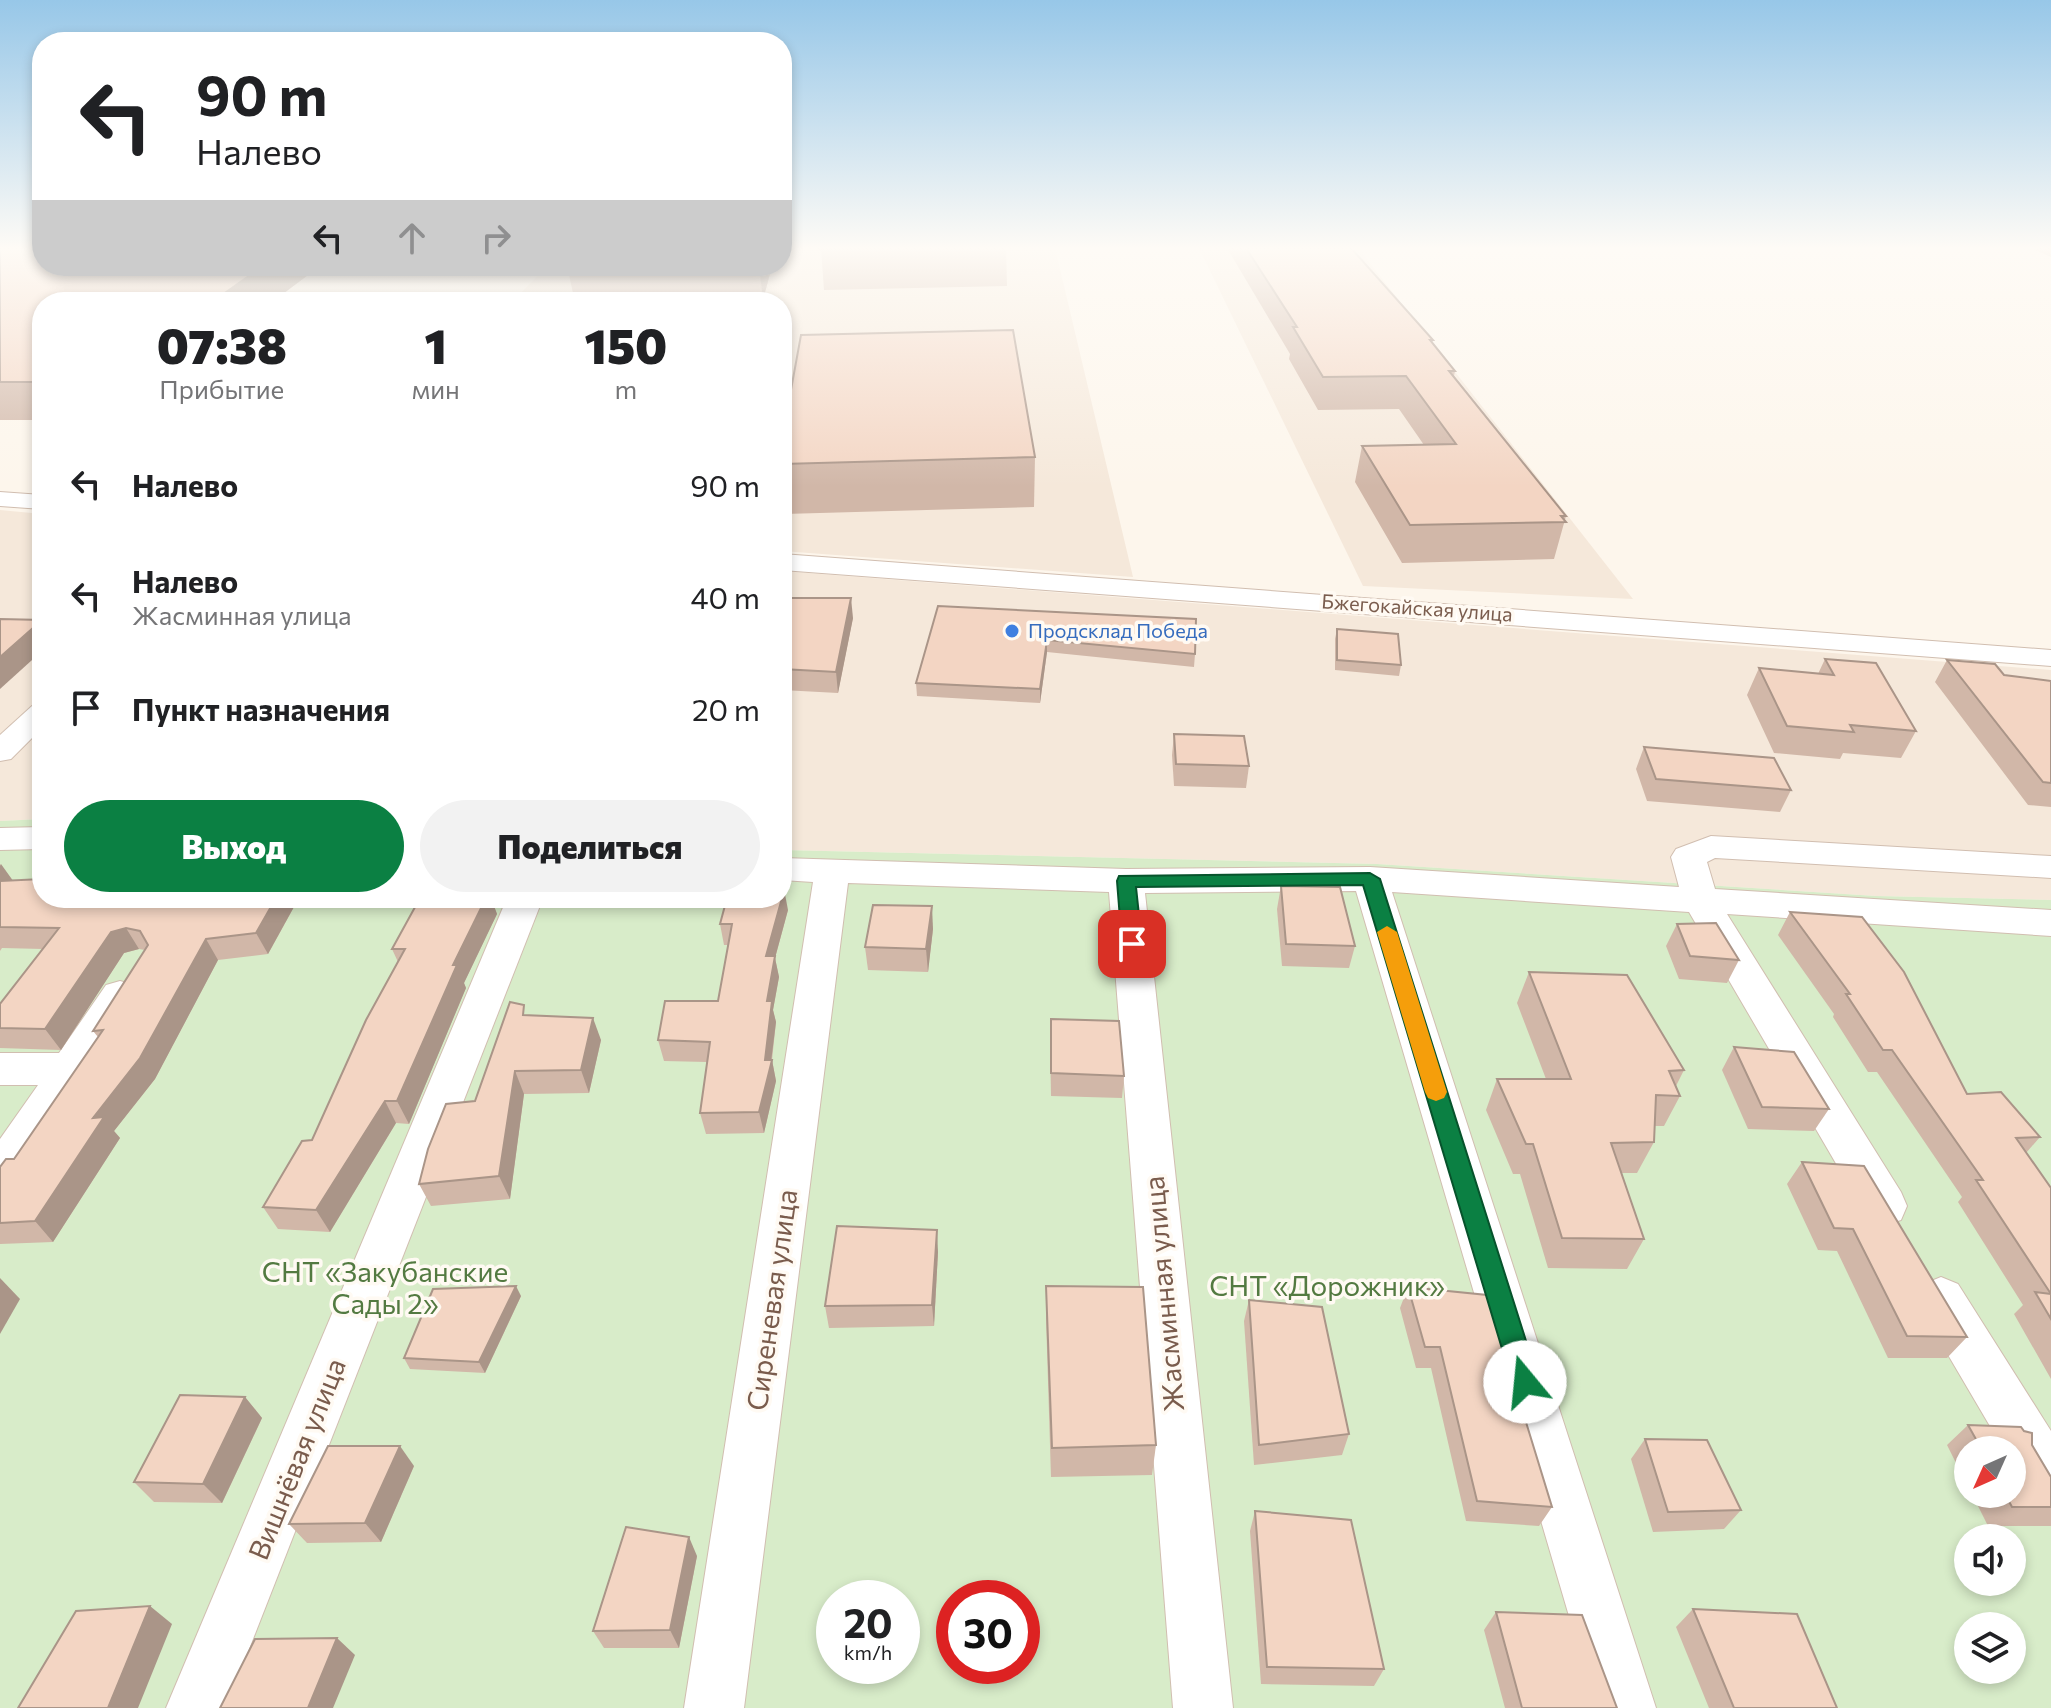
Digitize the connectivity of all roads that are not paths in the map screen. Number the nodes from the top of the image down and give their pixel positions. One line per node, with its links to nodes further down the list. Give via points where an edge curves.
1 (0, 499): 2 (street)
2 (32, 501)
3 (792, 563): 4 (street, Бжегокайская улица)
4 (2051, 658)
5 (32, 722): 6 (street)
6 (0, 752)
7 (32, 838): 8 (street)
8 (0, 839)
9 (2051, 867): 14 (street, via 1711,847 1688,857)
10 (792, 871): 12 (street)
11 (1370, 879): 13 (street); 14 (street); 25 (street)
12 (830, 880): 13 (street); 23 (street, Сиреневая улица)
13 (1126, 881): 24 (street, Жасминная улица)
14 (1701, 902): 16 (street); 21 (street)
15 (521, 908): 22 (street, Вишнёвая улица)
16 (2051, 923)
17 (140, 965): 19 (street)
18 (0, 1069): 19 (street)
19 (74, 1069): 20 (street)
20 (0, 1175)
21 (2051, 1480)
22 (196, 1708)
23 (714, 1708)
24 (1203, 1708)
25 (1626, 1708)

